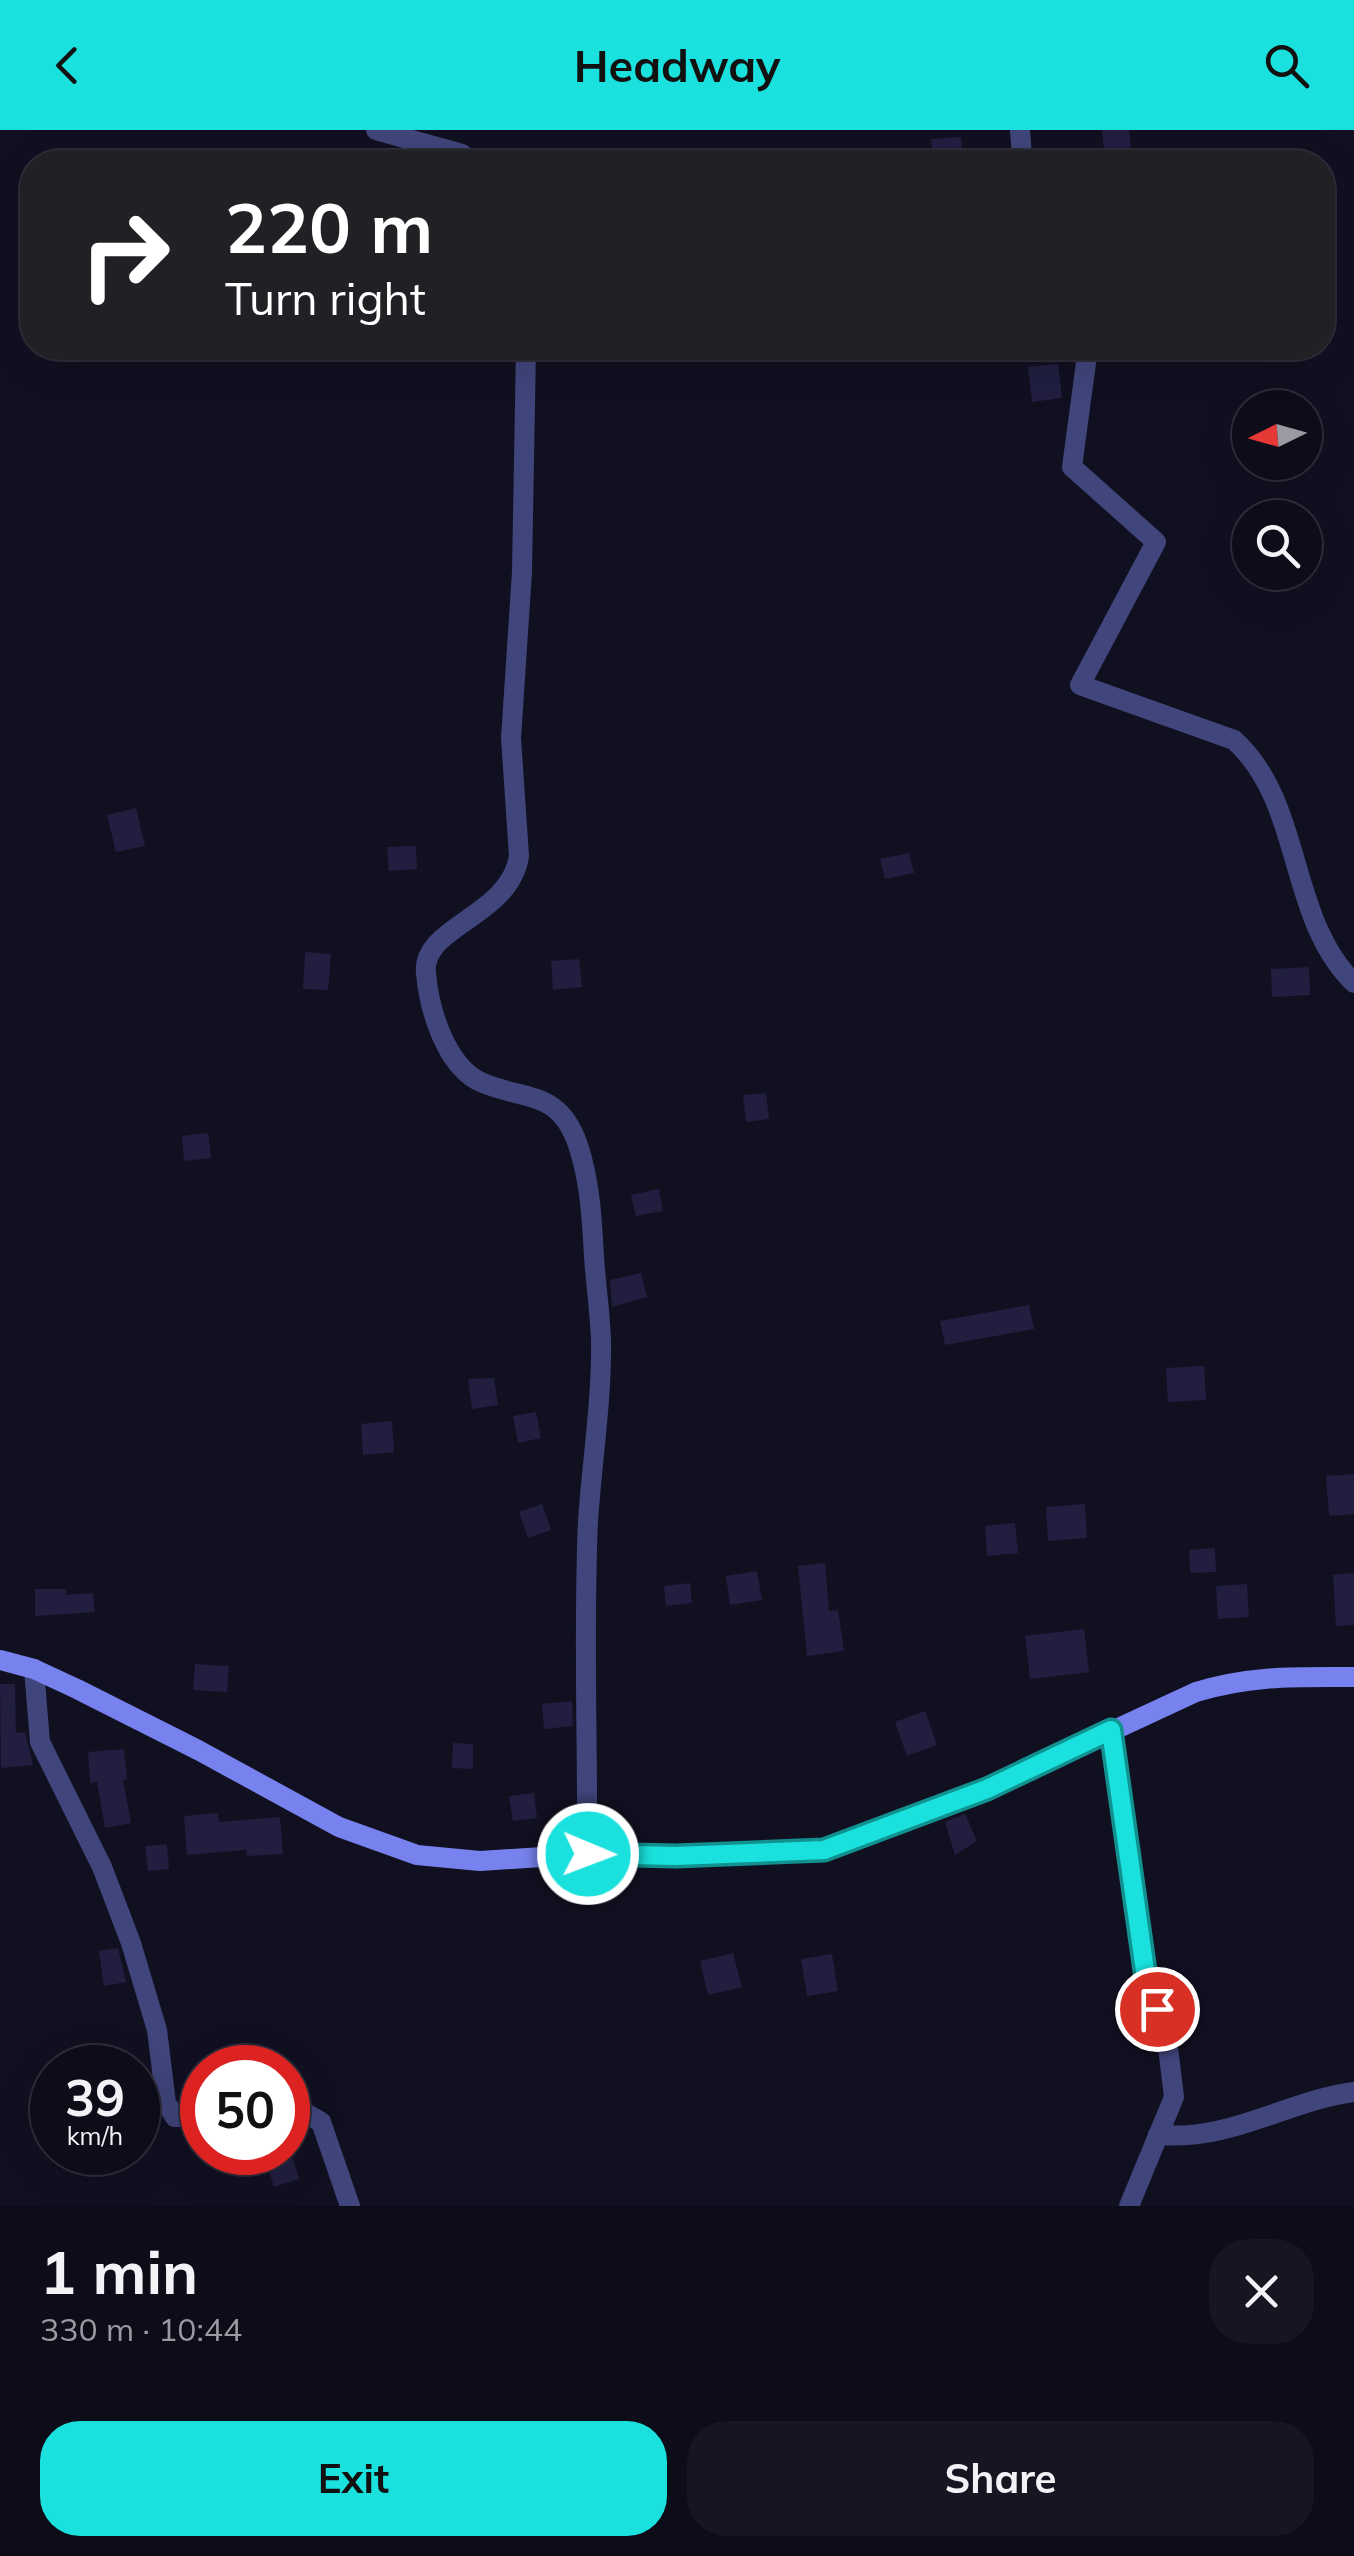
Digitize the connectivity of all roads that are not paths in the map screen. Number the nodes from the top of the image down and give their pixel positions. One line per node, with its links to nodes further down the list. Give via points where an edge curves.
1 (376, 130): 2 (street)
2 (448, 150)
3 (526, 360): 10 (street, via 512,738 519,856 508,888 435,943 426,955 426,973 435,1019 452,1054 481,1082 553,1105 577,1142 586,1173 601,1342 588,1525)
4 (1086, 360): 5 (street, via 1072,466 1156,542 1080,685 1234,740 1253,757 1292,844 1321,938)
5 (1354, 983)
6 (0, 1660): 7 (main road)
7 (34, 1669): 10 (main road, via 339,1828 418,1855 480,1861); 13 (street, via 40,1742 131,1943 157,2030 166,2102)
8 (1354, 1677): 9 (main road, via 1225,1683)
9 (1111, 1730): 10 (main road, via 987,1789 824,1850); 14 (street, via 1146,1978 1167,2040 1174,2098)
10 (588, 1854)
11 (1354, 2092): 14 (street, via 1227,2129)
12 (310, 2116): 15 (street, via 321,2122)
13 (180, 2118)
14 (1158, 2135): 16 (street)
15 (350, 2206)
16 (1129, 2206)

